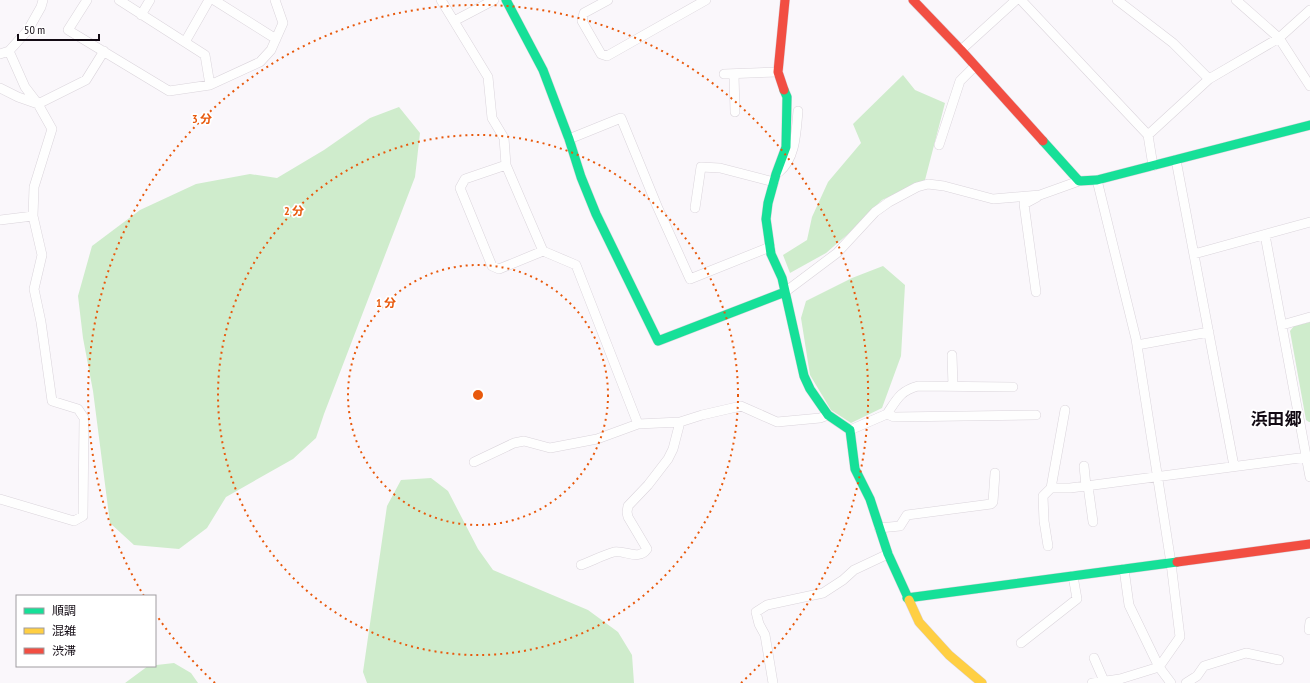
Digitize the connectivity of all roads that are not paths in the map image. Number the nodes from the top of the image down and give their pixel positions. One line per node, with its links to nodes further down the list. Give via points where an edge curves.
1 (43, 0): 26 (street, via 28,30)
2 (87, 0): 27 (street, via 68,30)
3 (120, 0): 20 (street)
4 (150, 0): 20 (street)
5 (209, 0): 24 (street)
6 (214, 0): 23 (street)
7 (275, 0): 23 (street, via 284,23)
8 (441, 0): 21 (street)
9 (494, 0): 21 (street)
10 (506, 0): 42 (street, via 538,59)
11 (608, 0): 12 (street, via 584,13 582,21 601,54 607,56)
12 (706, 0)
13 (785, 0): 30 (street)
14 (913, 0): 25 (street)
15 (1016, 0): 25 (street)
16 (1022, 0): 41 (street)
17 (1117, 0): 33 (street, via 1173,43)
18 (1236, 0): 22 (street)
19 (1310, 10): 22 (street)
20 (141, 15): 24 (street)
21 (454, 21): 45 (street, via 488,77 492,118 504,138)
22 (1279, 38): 33 (street); 35 (street)
23 (276, 39): 34 (street, via 271,50 260,62)
24 (185, 42): 34 (street, via 205,54)
25 (961, 50): 29 (street)
26 (9, 51): 28 (street); 37 (street, via 25,87)
27 (104, 51): 34 (street, via 168,91); 37 (street, via 86,80)
28 (0, 54)
29 (975, 66): 43 (street, via 960,81); 49 (street)
30 (778, 72): 32 (street); 47 (street, via 787,97 787,124 786,147)
31 (724, 74): 32 (street)
32 (734, 74): 39 (street)
33 (1209, 78): 41 (street)
34 (210, 85)
35 (1310, 86)
36 (0, 88): 37 (street)
37 (38, 104): 52 (street, via 52,129 34,187)
38 (798, 111): 47 (street, via 795,139 788,162)
39 (735, 112)
40 (1310, 125): 44 (street)
41 (1148, 135): 46 (street)
42 (569, 139): 56 (street, via 621,118 690,279); 59 (street, via 596,214 658,341)
43 (939, 145)
44 (1176, 160): 46 (street); 58 (street)
45 (506, 166): 57 (street); 57 (street, via 465,179 460,188 492,266 499,269)
46 (1153, 166): 48 (street)
47 (775, 178): 51 (street, via 701,167); 56 (street, via 766,219)
48 (1097, 180): 49 (street); 64 (street)
49 (1079, 181): 50 (street)
50 (1040, 195): 59 (street, via 993,199 944,186 928,184 917,187 875,212 837,253); 60 (street, via 1024,204)
51 (695, 208)
52 (33, 216): 53 (street); 85 (street, via 42,255 34,288 52,401 78,409 84,418 83,516 74,521)
53 (0, 220)
54 (1310, 222): 55 (street)
55 (1265, 235): 58 (street); 62 (street)
56 (770, 247): 59 (street)
57 (543, 251): 73 (street, via 576,265)
58 (1194, 254): 63 (street)
59 (785, 292): 70 (street, via 804,376)
60 (1036, 292)
61 (1310, 318): 62 (street)
62 (1282, 325): 74 (street)
63 (1209, 332): 64 (street); 79 (street)
64 (1137, 345): 82 (street)
65 (952, 356): 66 (street)
66 (953, 386): 67 (street); 69 (street, via 918,386 907,389)
67 (1013, 387)
68 (1066, 410): 84 (street)
69 (887, 414): 71 (street, via 894,417); 75 (street)
70 (828, 415): 72 (street, via 777,422 741,406); 75 (street)
71 (1036, 415)
72 (680, 422): 73 (street); 92 (street, via 668,459 628,506 628,517 647,549 646,552 642,555 616,552)
73 (638, 424): 77 (street, via 597,439 550,448 524,442 514,443)
74 (1306, 428): 76 (street)
75 (850, 430): 87 (street, via 855,469 870,498)
76 (1307, 456): 79 (street); 81 (street)
77 (474, 462)
78 (1084, 466): 83 (street)
79 (1234, 466): 82 (street)
80 (996, 473): 87 (street, via 991,504 907,515 900,526)
81 (1310, 476)
82 (1157, 477): 83 (street); 91 (street)
83 (1087, 486): 84 (street); 86 (street)
84 (1051, 488): 89 (street, via 1043,496)
85 (0, 499)
86 (1092, 522)
87 (879, 528): 90 (street)
88 (1310, 544): 91 (street)
89 (1048, 546)
90 (888, 554): 95 (street); 101 (street, via 854,570 823,593 767,605 756,612 765,635)
91 (1171, 564): 93 (street); 99 (street, via 1180,637)
92 (581, 565)
93 (1124, 569): 94 (street); 99 (street, via 1129,605)
94 (1074, 576): 95 (street); 96 (street, via 1076,599)
95 (907, 598): 102 (street, via 919,622 949,655)
96 (1021, 643)
97 (1094, 658): 100 (street)
98 (1279, 660): 105 (street, via 1246,653 1204,666 1197,676)
99 (1159, 667): 100 (street, via 1120,680); 104 (street)
100 (1104, 682): 103 (street)
101 (773, 683)
102 (982, 683)
103 (1092, 683)
104 (1170, 683)
105 (1186, 683)

